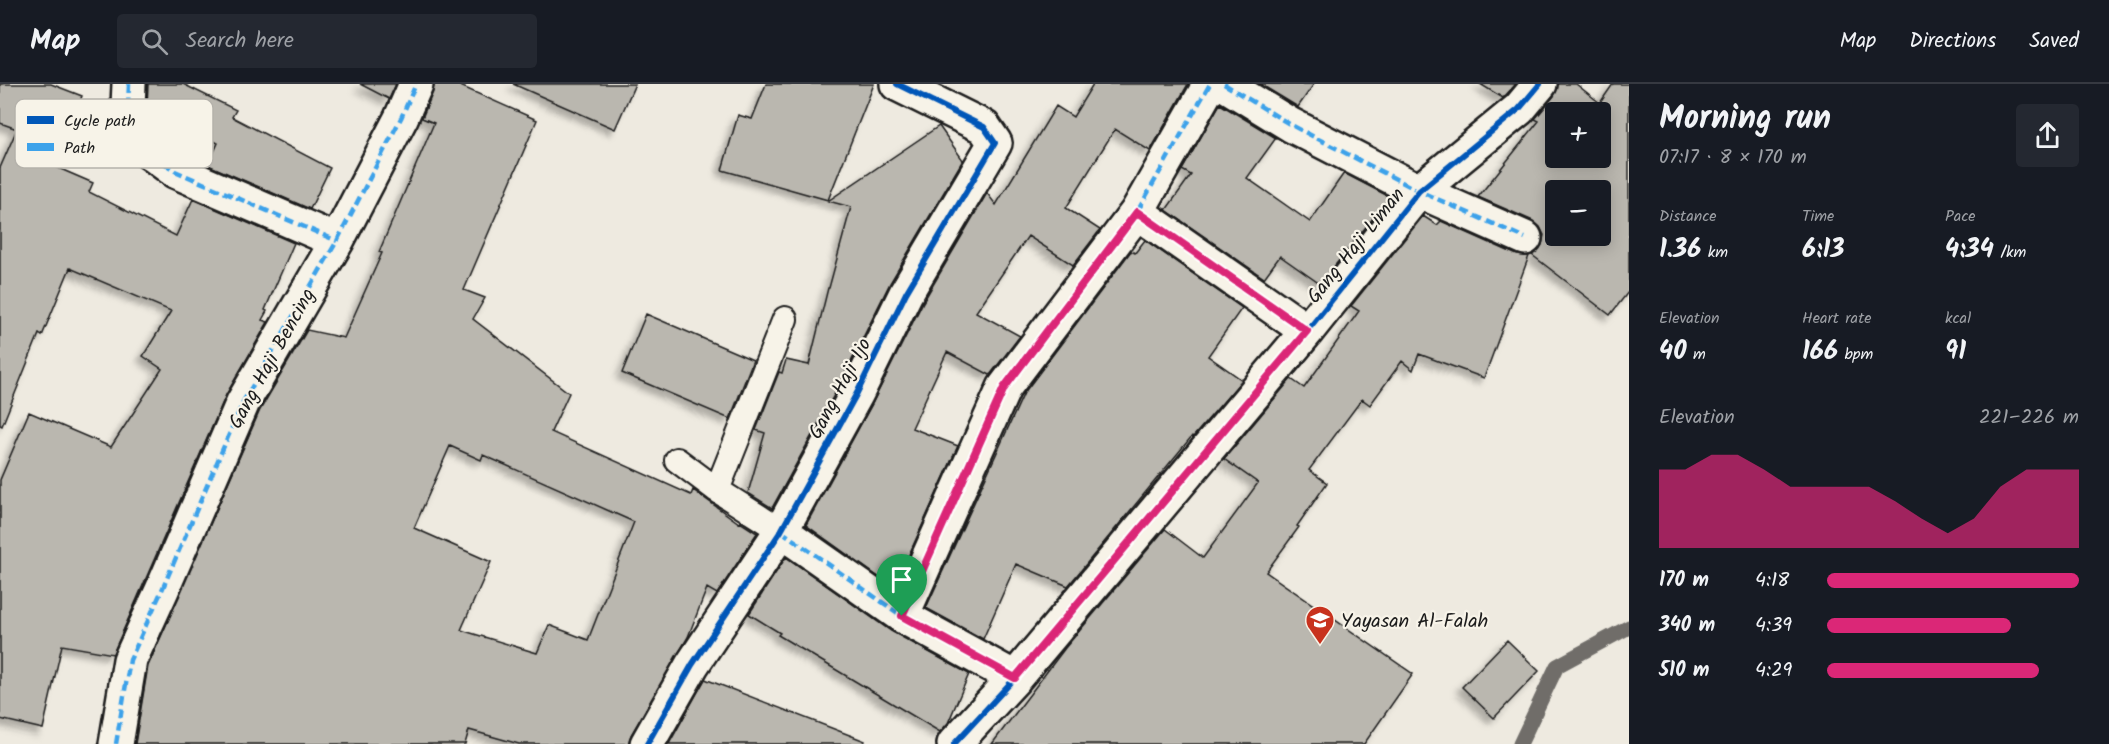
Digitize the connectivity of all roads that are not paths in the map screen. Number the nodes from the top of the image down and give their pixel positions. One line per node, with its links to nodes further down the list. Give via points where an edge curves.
1 (129, 84): 7 (street)
2 (416, 84): 12 (street, Gang Haji Bencing)
3 (897, 84): 17 (street, Gang Haji Ijo, via 984,127 995,143 906,293 857,393)
4 (1210, 84): 10 (street)
5 (1224, 84): 9 (street, via 1291,125)
6 (1540, 84): 9 (street, Gang Haji Liman, via 1519,109)
7 (128, 99)
8 (172, 168): 12 (street)
9 (1419, 191): 11 (street); 14 (street, Gang Haji Liman)
10 (1137, 212): 14 (street); 18 (street, via 1004,388)
11 (1525, 238)
12 (337, 241): 20 (street, Gang Haji Bencing, via 243,402 130,660)
13 (785, 319): 16 (lane)
14 (1307, 331): 19 (street, Gang Haji Liman)
15 (678, 460): 16 (lane)
16 (717, 490): 17 (lane)
17 (781, 531): 18 (street); 21 (street, Gang Haji Ijo, via 692,666)
18 (902, 616): 19 (street)
19 (1015, 678): 22 (street, Gang Haji Liman)
20 (116, 744)
21 (647, 744)
22 (954, 744)

